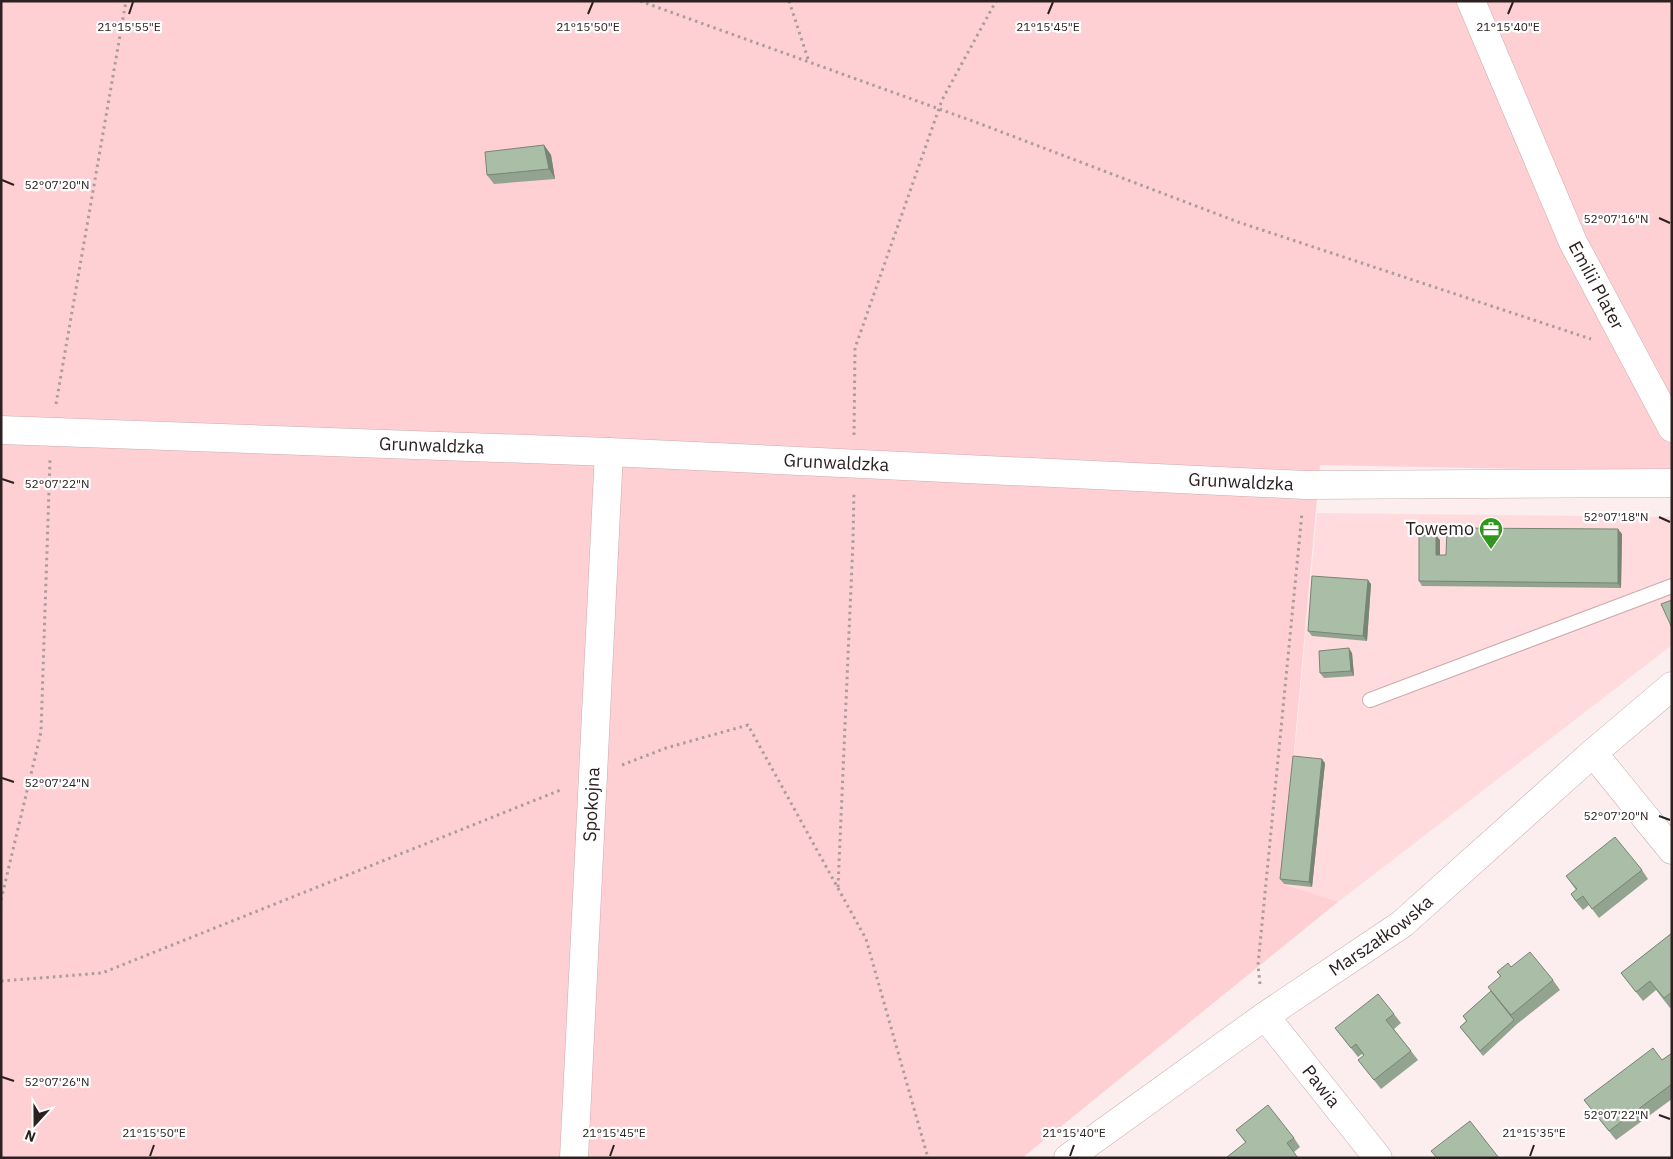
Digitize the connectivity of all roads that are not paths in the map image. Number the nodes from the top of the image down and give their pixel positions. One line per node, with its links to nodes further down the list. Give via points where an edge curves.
1 (1471, 1): 2 (street, Emilii Plater, via 1573,242)
2 (1672, 428)
3 (1, 430): 4 (street, Grunwaldzka)
4 (609, 452): 5 (street, Grunwaldzka, via 1305,485); 12 (street, Spokojna)
5 (1672, 483)
6 (1672, 586): 8 (lane)
7 (1672, 686): 9 (street, Marszałkowska)
8 (1370, 700)
9 (1593, 753): 10 (street); 11 (street, Marszałkowska, via 1402,924)
10 (1672, 850)
11 (1265, 1016): 13 (street, Marszałkowska); 14 (street, Pawia)
12 (574, 1158)
13 (1068, 1158)
14 (1378, 1158)

